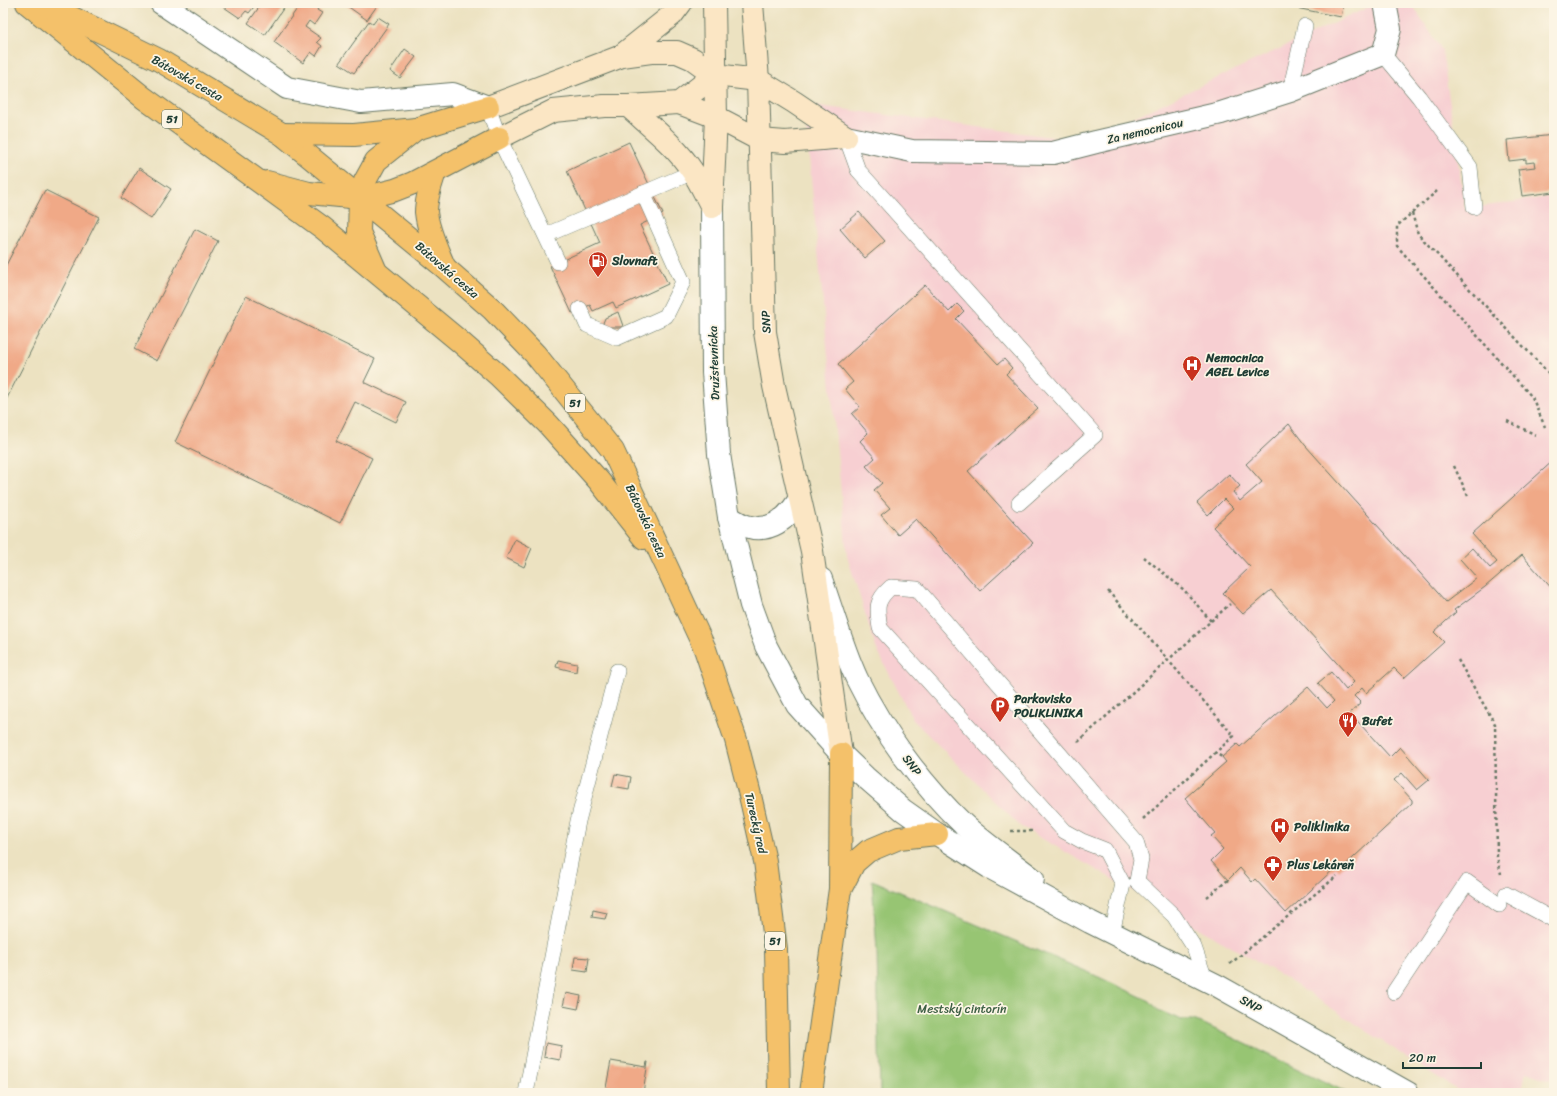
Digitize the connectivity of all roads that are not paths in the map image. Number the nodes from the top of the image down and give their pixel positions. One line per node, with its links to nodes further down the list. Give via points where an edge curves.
1 (27, 3): 27 (main road, Bátovská cesta / 51, via 144,98)
2 (42, 3): 19 (main road, Bátovská cesta / 51, via 159,60)
3 (162, 3): 16 (street, via 287,88 361,102 452,94)
4 (681, 3): 10 (main road, via 672,15)
5 (714, 3): 11 (main road)
6 (752, 3): 12 (main road)
7 (1384, 3): 9 (street, via 1390,29)
8 (1305, 26): 13 (lane)
9 (1383, 54): 13 (street, Za nemocnicou); 30 (lane, via 1420,97 1470,166)
10 (622, 56): 11 (main road, via 677,52 693,58); 16 (main road)
11 (715, 75): 12 (main road); 14 (main road); 17 (main road)
12 (758, 80): 20 (main road); 22 (main road)
13 (1290, 91): 23 (street, Za nemocnicou, via 1221,114)
14 (678, 102): 15 (main road); 17 (main road)
15 (628, 106): 21 (main road, via 553,111); 26 (main road, via 666,140)
16 (488, 107): 18 (main road); 21 (lane)
17 (716, 117): 22 (main road); 31 (main road)
18 (416, 129): 19 (main road, via 354,134); 29 (main road, via 376,161 365,181)
19 (282, 134): 29 (main road, Bátovská cesta / 51)
20 (846, 137): 22 (main road, via 785,142); 23 (street, Za nemocnicou, via 912,151); 38 (lane, via 858,170 1095,436)
21 (499, 138): 25 (main road); 32 (lane)
22 (760, 140): 37 (main road, SNP, via 765,332)
23 (1053, 153): 24 (lane)
24 (1075, 161)
25 (435, 172): 29 (main road, via 394,190); 34 (main road, via 428,191 426,212)
26 (693, 172): 28 (lane); 31 (main road)
27 (254, 178): 29 (main road, via 309,193); 35 (main road, Bátovská cesta / 51, via 323,228)
28 (643, 193): 32 (lane); 36 (lane, via 683,282 666,316 617,338 587,325)
29 (360, 198): 34 (main road, Bátovská cesta / 51); 35 (main road, via 359,232)
30 (1474, 207)
31 (712, 208): 39 (street, Družstevnícka, via 713,372 719,454)
32 (546, 235): 33 (lane)
33 (558, 262)
34 (444, 268): 41 (main road, Bátovská cesta / 51, via 492,309 535,354 613,450)
35 (377, 274): 41 (main road, Bátovská cesta / 51, via 487,365 548,424 599,481)
36 (580, 309)
37 (799, 500): 39 (street, via 791,512 770,527 745,526); 40 (main road, SNP)
38 (1019, 503)
39 (729, 517): 43 (street, SNP, via 751,605 766,646 796,705)
40 (812, 551): 43 (main road, SNP); 48 (street, SNP, via 857,678 905,757 935,795 965,825)
41 (667, 567): 54 (main road, Turecký rad / 51, via 705,649 736,740 764,861 776,949)
42 (617, 671): 53 (lane, via 578,821)
43 (841, 754): 44 (street, SNP, via 903,810); 46 (main road)
44 (937, 834): 46 (main road, via 899,838 868,851 854,863); 48 (street, SNP, via 989,867)
45 (1130, 883): 45 (lane, via 1141,859 1136,842 917,589 891,587 883,594 877,609 880,628 1064,831 1082,842 1105,850); 49 (lane); 50 (lane, via 1174,916 1194,947)
46 (840, 889): 55 (main road)
47 (1554, 920): 51 (lane, via 1466,882)
48 (1090, 922): 49 (street, SNP)
49 (1112, 933): 50 (street, SNP)
50 (1205, 979): 52 (street, SNP)
51 (1394, 992)
52 (1380, 1085): 56 (street, SNP)
53 (526, 1093)
54 (778, 1093)
55 (811, 1093)
56 (1408, 1093)

